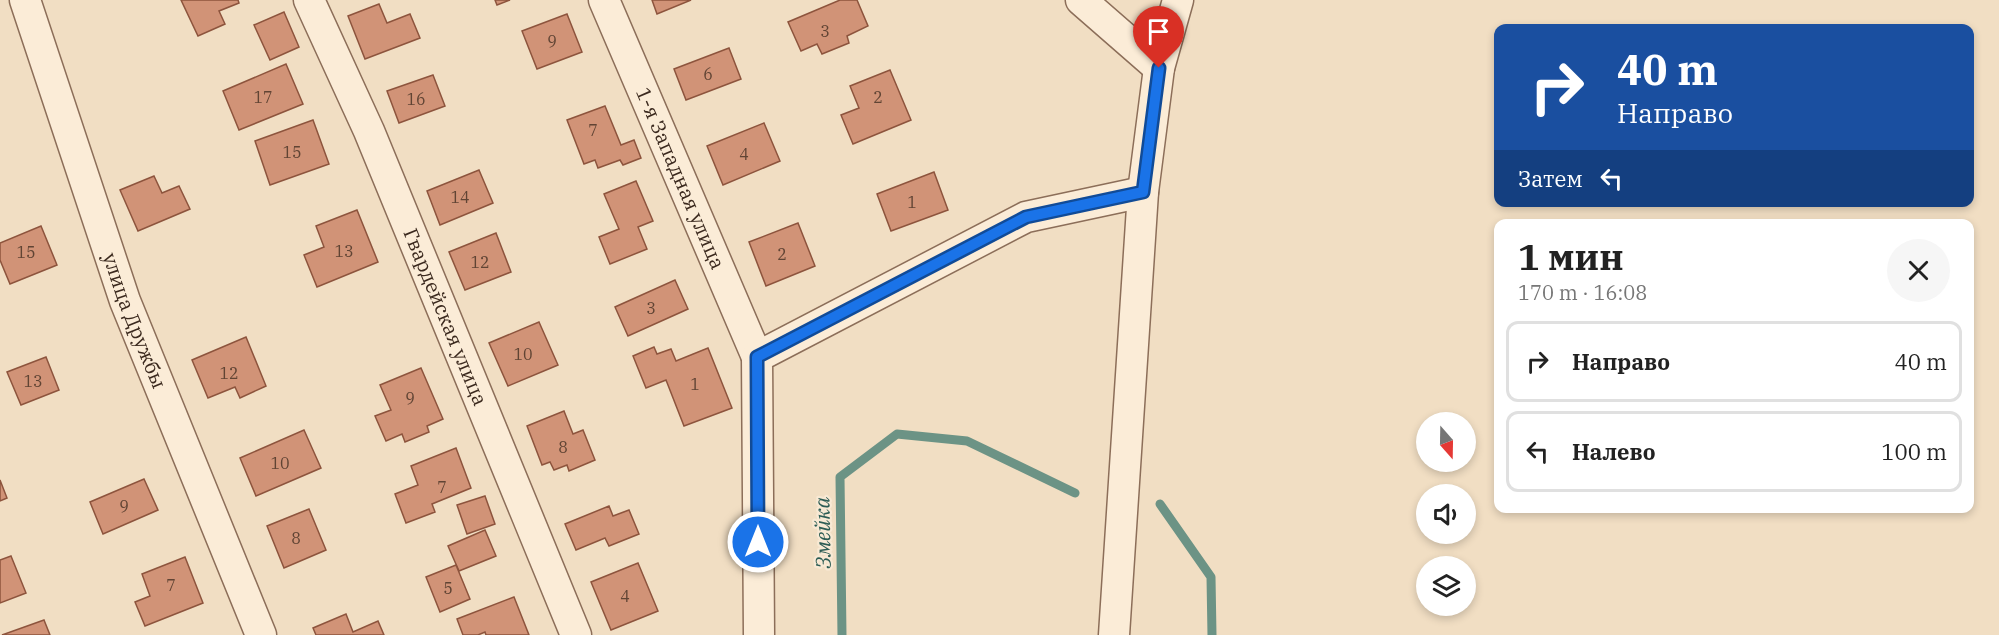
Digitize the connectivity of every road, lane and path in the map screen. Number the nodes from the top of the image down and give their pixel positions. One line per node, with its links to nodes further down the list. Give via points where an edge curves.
1 (25, 0): 9 (street, улица Дружбы, via 126,301)
2 (309, 0): 10 (street, Гвардейская улица, via 369,131)
3 (604, 0): 8 (street, 1-я Западная улица)
4 (1081, 0): 6 (street)
5 (1178, 0): 6 (street)
6 (1159, 68): 7 (street)
7 (1143, 192): 8 (street, via 1026,217); 12 (street)
8 (757, 357): 11 (street)
9 (261, 635)
10 (576, 635)
11 (759, 635)
12 (1114, 635)

